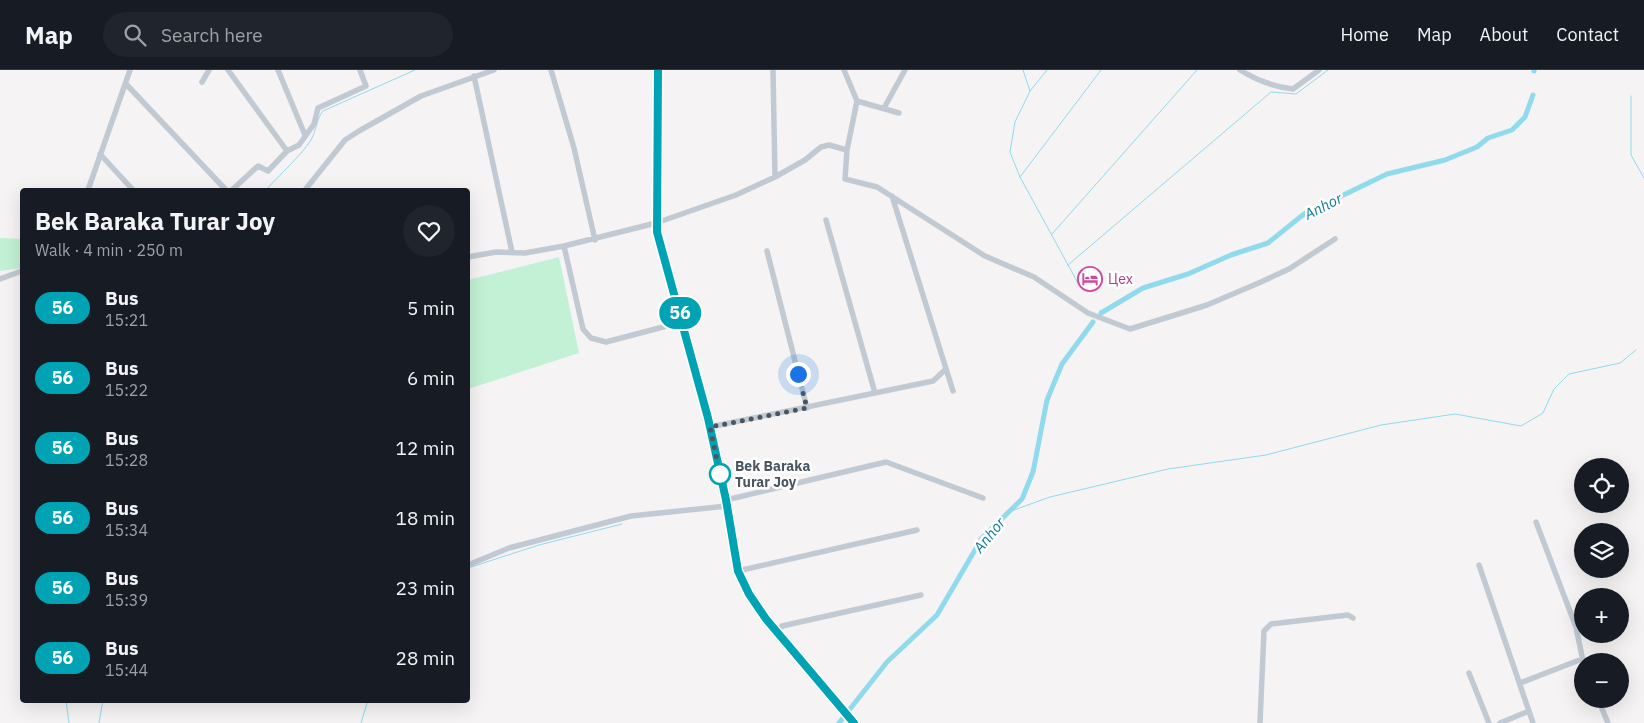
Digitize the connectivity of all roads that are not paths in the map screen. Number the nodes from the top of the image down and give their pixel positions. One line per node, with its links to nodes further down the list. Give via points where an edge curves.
1 (130, 70): 16 (street)
2 (209, 70): 15 (street)
3 (228, 70): 22 (street)
4 (278, 70): 20 (street)
5 (360, 70): 20 (street, via 366,86 318,108 314,124)
6 (494, 70): 14 (street)
7 (551, 70): 34 (street)
8 (658, 70): 32 (main road)
9 (773, 70): 24 (street)
10 (844, 70): 17 (street)
11 (905, 70): 18 (street)
12 (1240, 70): 13 (street, via 1251,77 1293,89)
13 (1320, 70)
14 (474, 76): 29 (street, via 421,96 345,140); 37 (street)
15 (202, 82)
16 (127, 85): 23 (street); 27 (street)
17 (856, 101): 18 (street); 21 (street)
18 (884, 108): 19 (street)
19 (900, 113)
20 (305, 135): 22 (street, via 299,145)
21 (847, 150): 24 (street, via 821,146 805,160); 30 (street, via 844,179 877,187)
22 (287, 151): 28 (street, via 268,171 258,166)
23 (100, 154): 25 (street); 26 (street)
24 (775, 177): 32 (street, via 736,195)
25 (89, 188)
26 (131, 188)
27 (224, 188)
28 (234, 188)
29 (307, 188)
30 (892, 196): 33 (street, via 984,256 1034,277 1088,313 1130,329 1207,305 1261,282 1289,269); 42 (street)
31 (826, 220): 44 (street)
32 (656, 223): 34 (street); 41 (main road)
33 (1335, 239)
34 (596, 240): 35 (street)
35 (564, 246): 37 (street); 41 (street, via 583,330 591,338 606,342)
36 (766, 251): 45 (street)
37 (512, 252): 38 (street)
38 (470, 257)
39 (20, 273): 40 (street)
40 (0, 279)
41 (682, 322): 46 (main road)
42 (946, 369): 43 (street); 44 (street, via 933,381)
43 (953, 391)
44 (875, 393): 45 (street)
45 (807, 408): 46 (street)
46 (710, 427): 48 (main road)
47 (983, 498): 48 (street, via 886,462)
48 (726, 503): 51 (street, via 631,516 509,548); 53 (main road)
49 (1536, 522): 57 (street, via 1576,627)
50 (917, 530): 53 (street)
51 (470, 564)
52 (1479, 565): 60 (street)
53 (738, 571): 56 (main road, via 753,600)
54 (921, 595): 56 (street, via 782,626)
55 (1354, 618): 64 (street, via 1348,614 1271,624 1264,631)
56 (777, 631): 63 (main road)
57 (1582, 653)
58 (1574, 663): 60 (street)
59 (1469, 673): 65 (street)
60 (1520, 683): 62 (street)
61 (1602, 708): 68 (street)
62 (1529, 711): 66 (street); 67 (street)
63 (854, 723)
64 (1260, 723)
65 (1489, 723)
66 (1500, 723)
67 (1533, 723)
68 (1608, 723)

